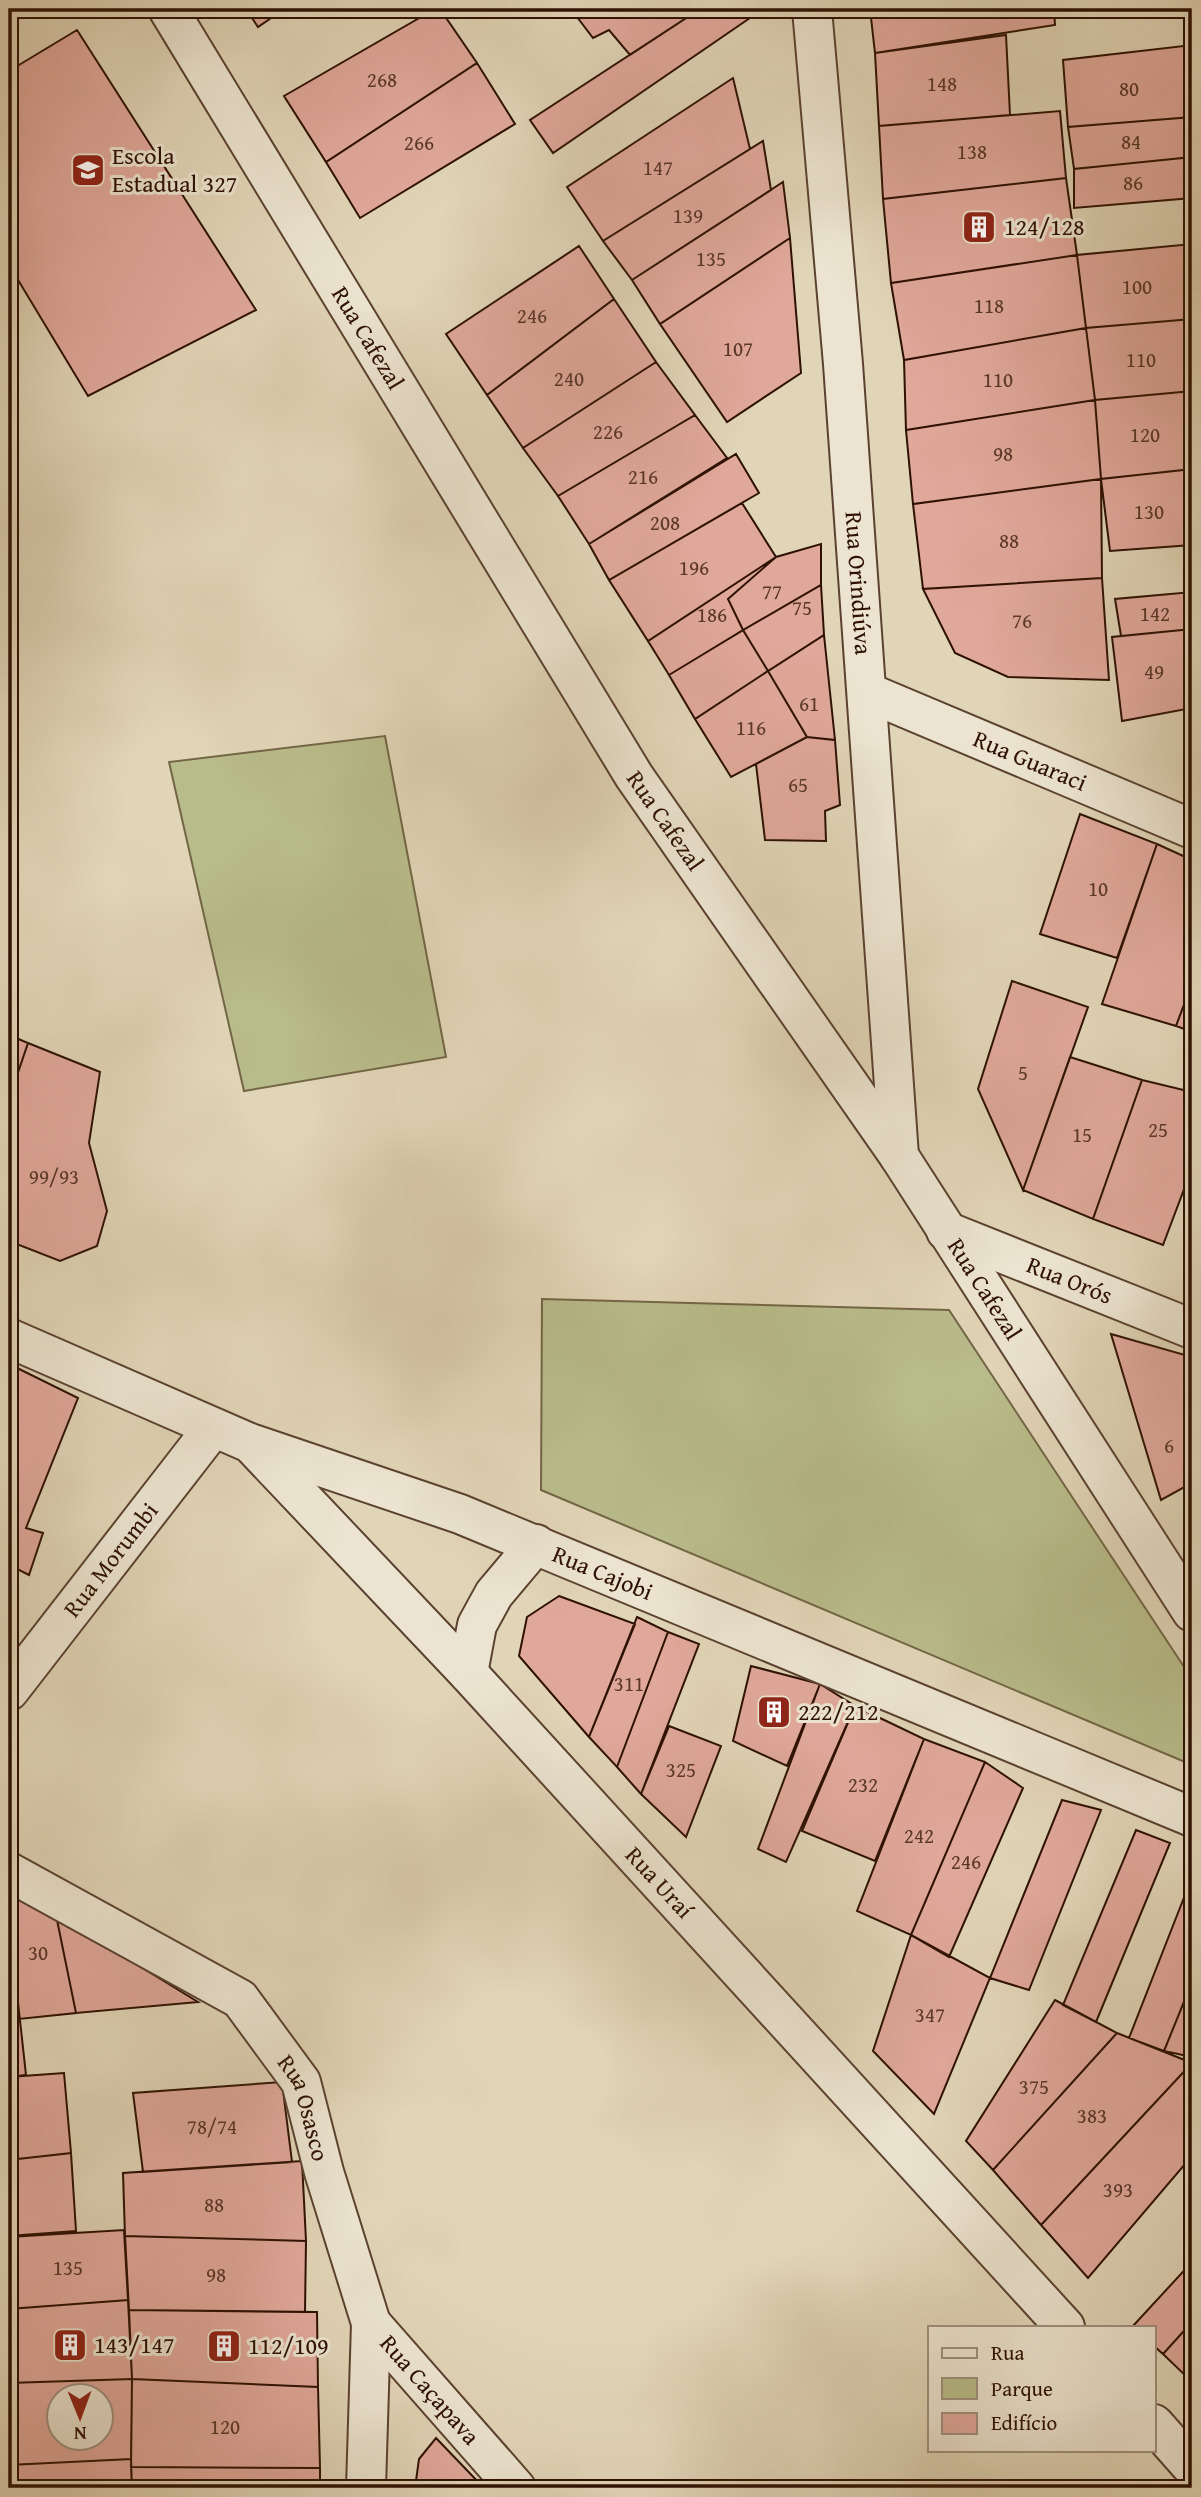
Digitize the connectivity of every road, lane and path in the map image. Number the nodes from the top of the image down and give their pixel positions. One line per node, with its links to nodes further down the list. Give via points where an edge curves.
1 (168, 9): 5 (street, Rua Cafezal, via 634,776)
2 (812, 9): 3 (street, Rua Orindiúva)
3 (867, 692): 4 (street, Rua Guaraci); 5 (street, Rua Orindiúva)
4 (1192, 829)
5 (899, 1156): 6 (street, Rua Cafezal)
6 (946, 1231): 7 (street, Rua Orós); 12 (street, Rua Cafezal)
7 (1192, 1329)
8 (9, 1338): 9 (street, Rua Cajobi)
9 (213, 1428): 10 (street, Rua Cajobi); 14 (street, Rua Morumbi)
10 (250, 1443): 11 (street, Rua Cajobi); 13 (street, Rua Uraí)
11 (536, 1544): 13 (street, via 495,1594 477,1625); 15 (street, Rua Cajobi)
12 (1192, 1612)
13 (468, 1673): 18 (street, Rua Uraí)
14 (9, 1691)
15 (1192, 1816)
16 (9, 1872): 17 (street, Rua Osasco, via 240,1999 301,2082)
17 (370, 2323): 21 (street, Rua Osasco); 22 (street, Rua Caçapava)
18 (1064, 2326)
19 (1156, 2426): 20 (street)
20 (1192, 2466)
21 (366, 2488)
22 (516, 2488)

